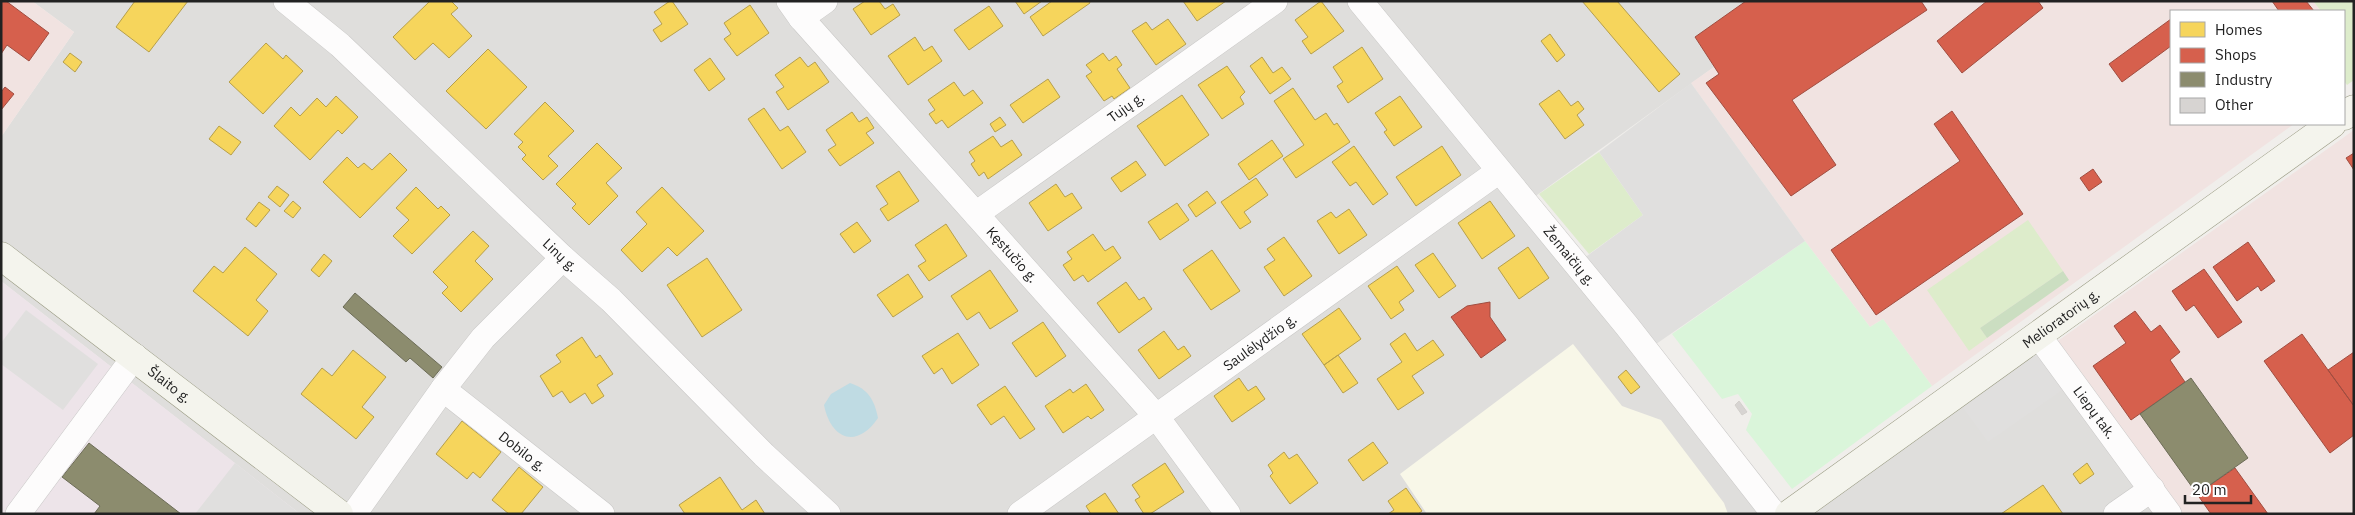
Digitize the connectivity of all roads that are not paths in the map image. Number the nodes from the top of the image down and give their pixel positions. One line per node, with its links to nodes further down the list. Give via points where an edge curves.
1 (286, 1): 10 (street, Linų g., via 340,45)
2 (826, 1): 5 (street)
3 (1275, 1): 8 (street, Tujų g.)
4 (1360, 1): 7 (street, Žemaičių g.)
5 (795, 10): 8 (street, Kęstučio g.)
6 (2331, 125): 11 (main road, Melioratorių g.)
7 (1499, 171): 14 (street, Saulėlydžio g.); 23 (street, Žemaičių g., via 1627,326)
8 (976, 214): 14 (street, Kęstučio g.)
9 (1, 256): 12 (main road, Šlaito g.)
10 (562, 258): 13 (street, via 483,338); 20 (street, Linų g., via 611,300 764,455)
11 (2038, 335): 15 (street, Liepų tak.); 24 (main road, Melioratorių g.)
12 (135, 356): 16 (street); 17 (main road, Šlaito g.)
13 (443, 389): 18 (street); 19 (street, Dobilo g.)
14 (1156, 416): 21 (street, Saulėlydžio g.); 22 (street, Kęstučio g.)
15 (2152, 489): 25 (street); 26 (street, Liepų tak.)
16 (18, 514)
17 (339, 514)
18 (354, 514)
19 (602, 514)
20 (828, 514)
21 (1020, 514)
22 (1228, 514)
23 (1774, 514)
24 (1789, 514)
25 (2116, 514)
26 (2169, 514)

